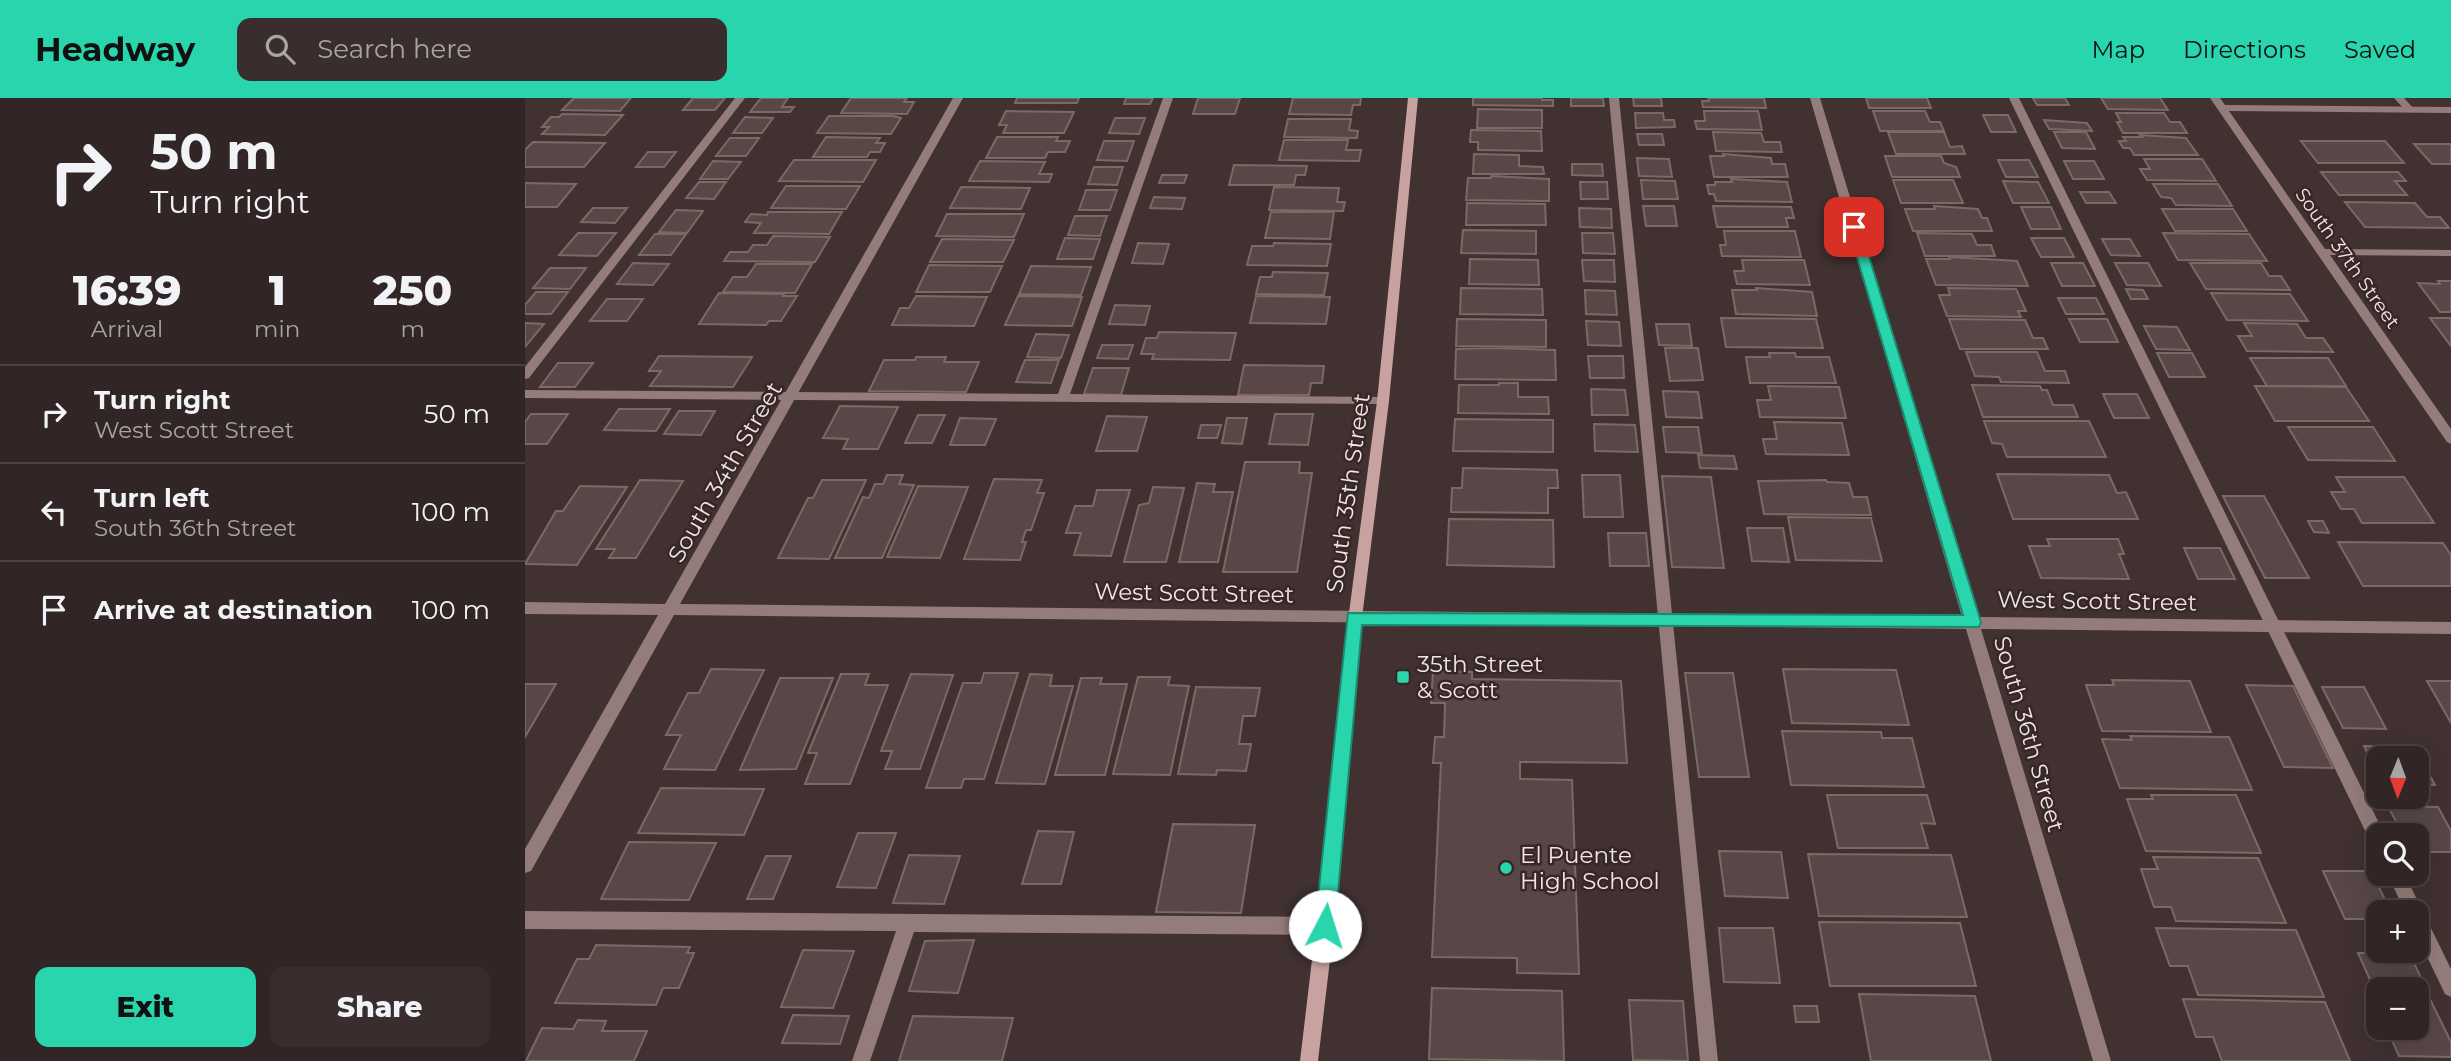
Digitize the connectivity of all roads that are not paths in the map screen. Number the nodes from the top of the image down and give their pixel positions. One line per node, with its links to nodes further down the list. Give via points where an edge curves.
1 (740, 98): 14 (street)
2 (958, 98): 16 (street, South 34th Street)
3 (1168, 98): 17 (street)
4 (1413, 98): 18 (main road, South 35th Street)
5 (1614, 98): 23 (street)
6 (1815, 98): 24 (street, South 36th Street)
7 (2014, 98): 25 (street)
8 (2399, 98): 10 (street)
9 (2219, 103): 10 (street); 12 (street, South 37th Street)
10 (2409, 109): 11 (street)
11 (2451, 110)
12 (2324, 252): 13 (street); 19 (street, South 37th Street)
13 (2451, 253)
14 (525, 375)
15 (525, 394): 16 (street)
16 (792, 395): 17 (street); 21 (street, South 34th Street)
17 (1063, 398): 18 (street)
18 (1383, 401): 22 (main road, South 35th Street)
19 (2451, 439)
20 (525, 608): 21 (street, West Scott Street)
21 (671, 610): 22 (street, West Scott Street); 28 (street, South 34th Street)
22 (1354, 618): 23 (street, West Scott Street); 31 (main road, South 35th Street)
23 (1667, 620): 24 (street, West Scott Street); 36 (street)
24 (1973, 622): 25 (street, West Scott Street); 37 (street, South 36th Street)
25 (2274, 626): 26 (street, West Scott Street); 27 (street)
26 (2451, 628)
27 (2370, 823)
28 (525, 865)
29 (525, 920): 30 (street)
30 (908, 923): 31 (street); 34 (street)
31 (1325, 926): 35 (main road, South 35th Street)
32 (2429, 943): 33 (street)
33 (2451, 988)
34 (861, 1061)
35 (1309, 1061)
36 (1709, 1061)
37 (2102, 1061)

